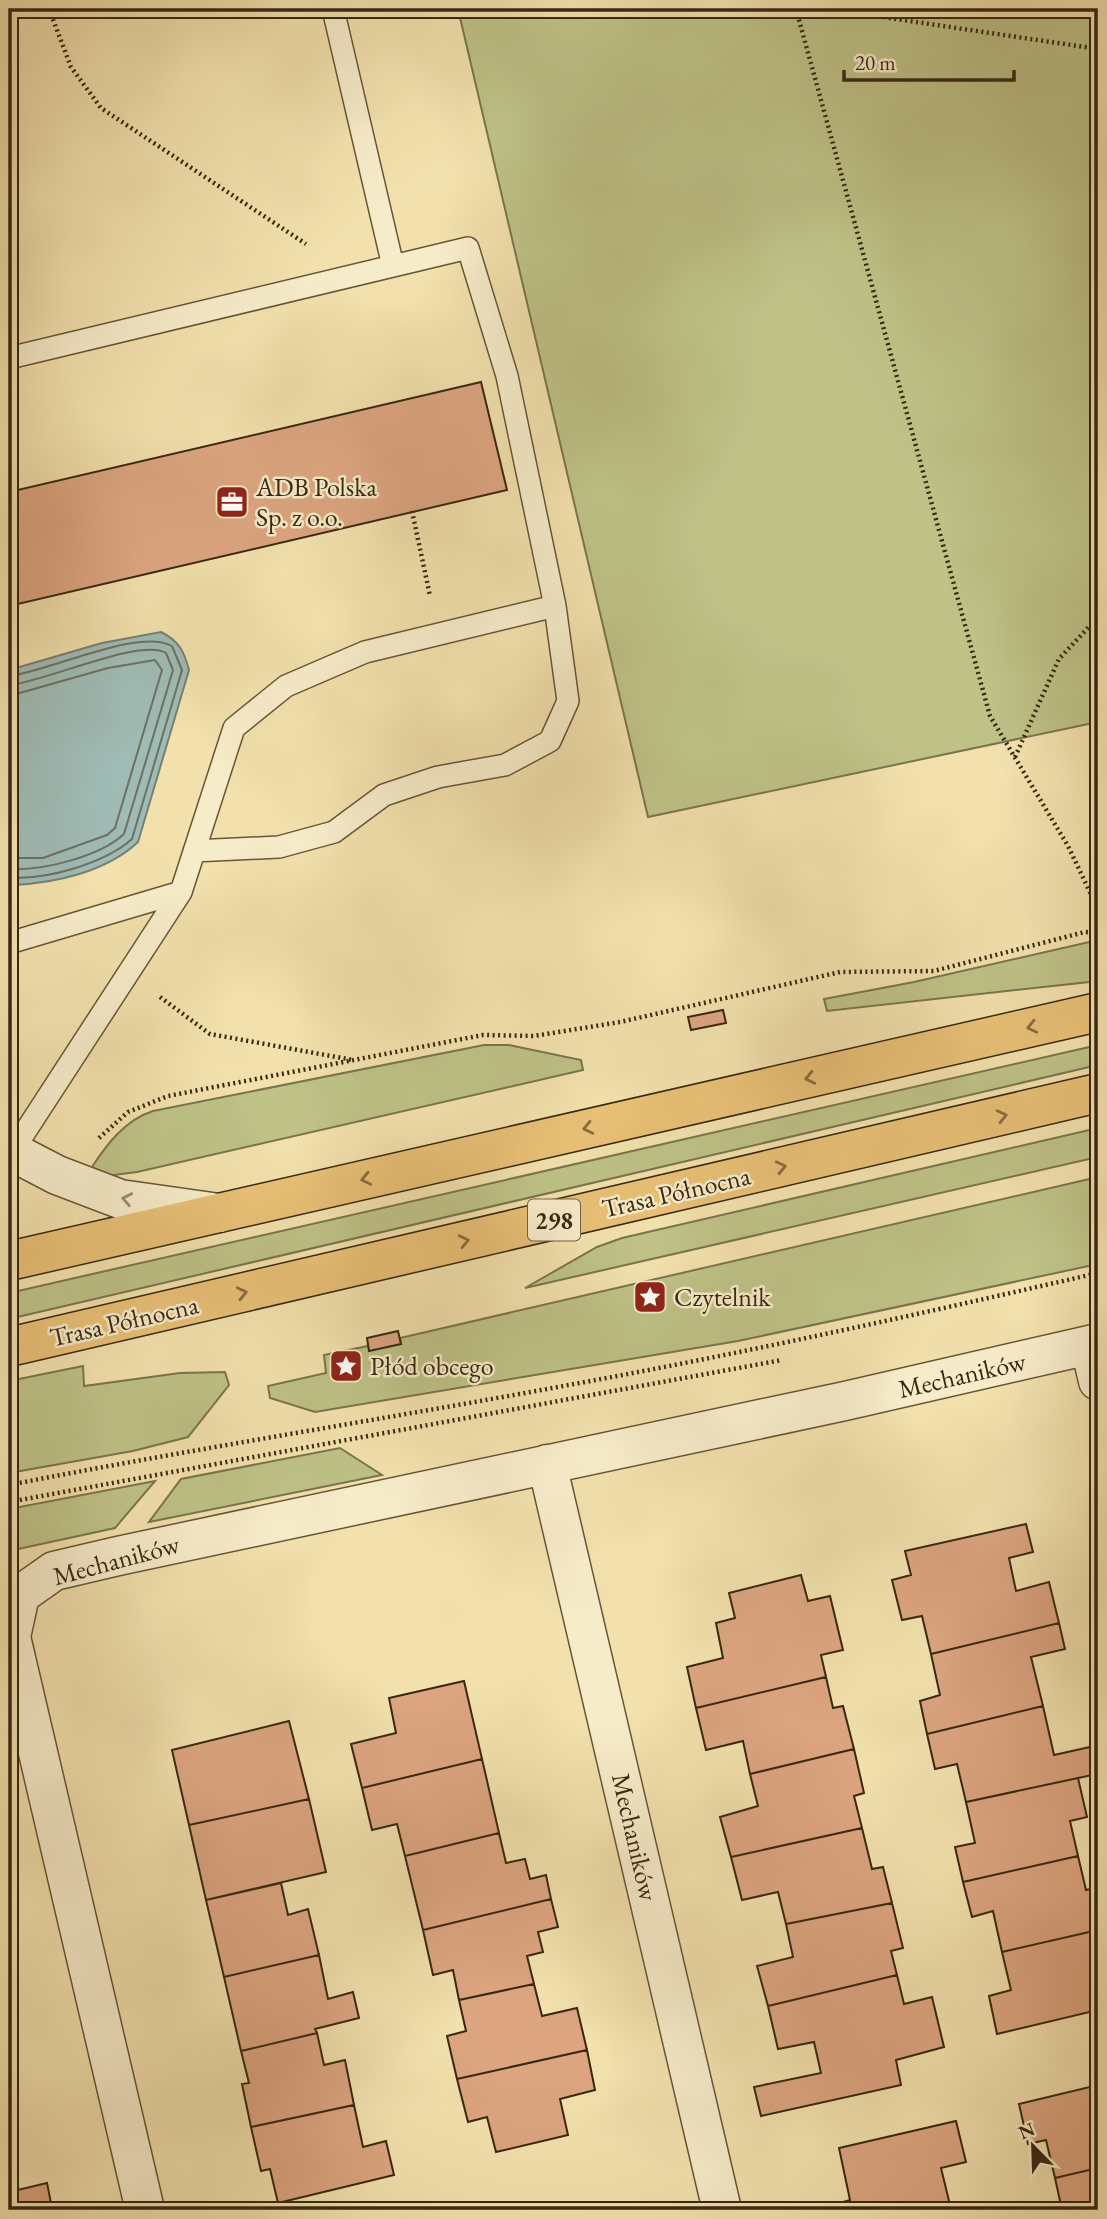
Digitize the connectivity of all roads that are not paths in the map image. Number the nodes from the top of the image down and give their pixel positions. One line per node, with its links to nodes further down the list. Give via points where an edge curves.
1 (333, 9): 2 (lane)
2 (393, 266): 3 (lane); 4 (lane, via 468,248 507,376)
3 (9, 358)
4 (555, 606): 5 (lane, via 365,652 286,686 234,728); 5 (lane, via 568,701 550,741 505,765 439,777 384,795 334,832 279,847)
5 (194, 851): 6 (lane)
6 (181, 892): 7 (lane); 10 (lane)
7 (9, 943)
8 (1098, 1012): 11 (main road, one-way to 11)
9 (1098, 1093): 13 (main road, Trasa Północna / 298, one-way to 9)
10 (10, 1148): 11 (street, one-way to 10, via 120,1199 57,1175)
11 (219, 1213): 12 (main road)
12 (9, 1261)
13 (9, 1348)
14 (1096, 1357): 15 (street, Mechaników)
15 (547, 1464): 16 (street, Mechaników, via 54,1572 20,1595); 18 (street, Mechaników)
16 (10, 1637): 17 (street, Mechaników)
17 (145, 2210)
18 (722, 2210)

